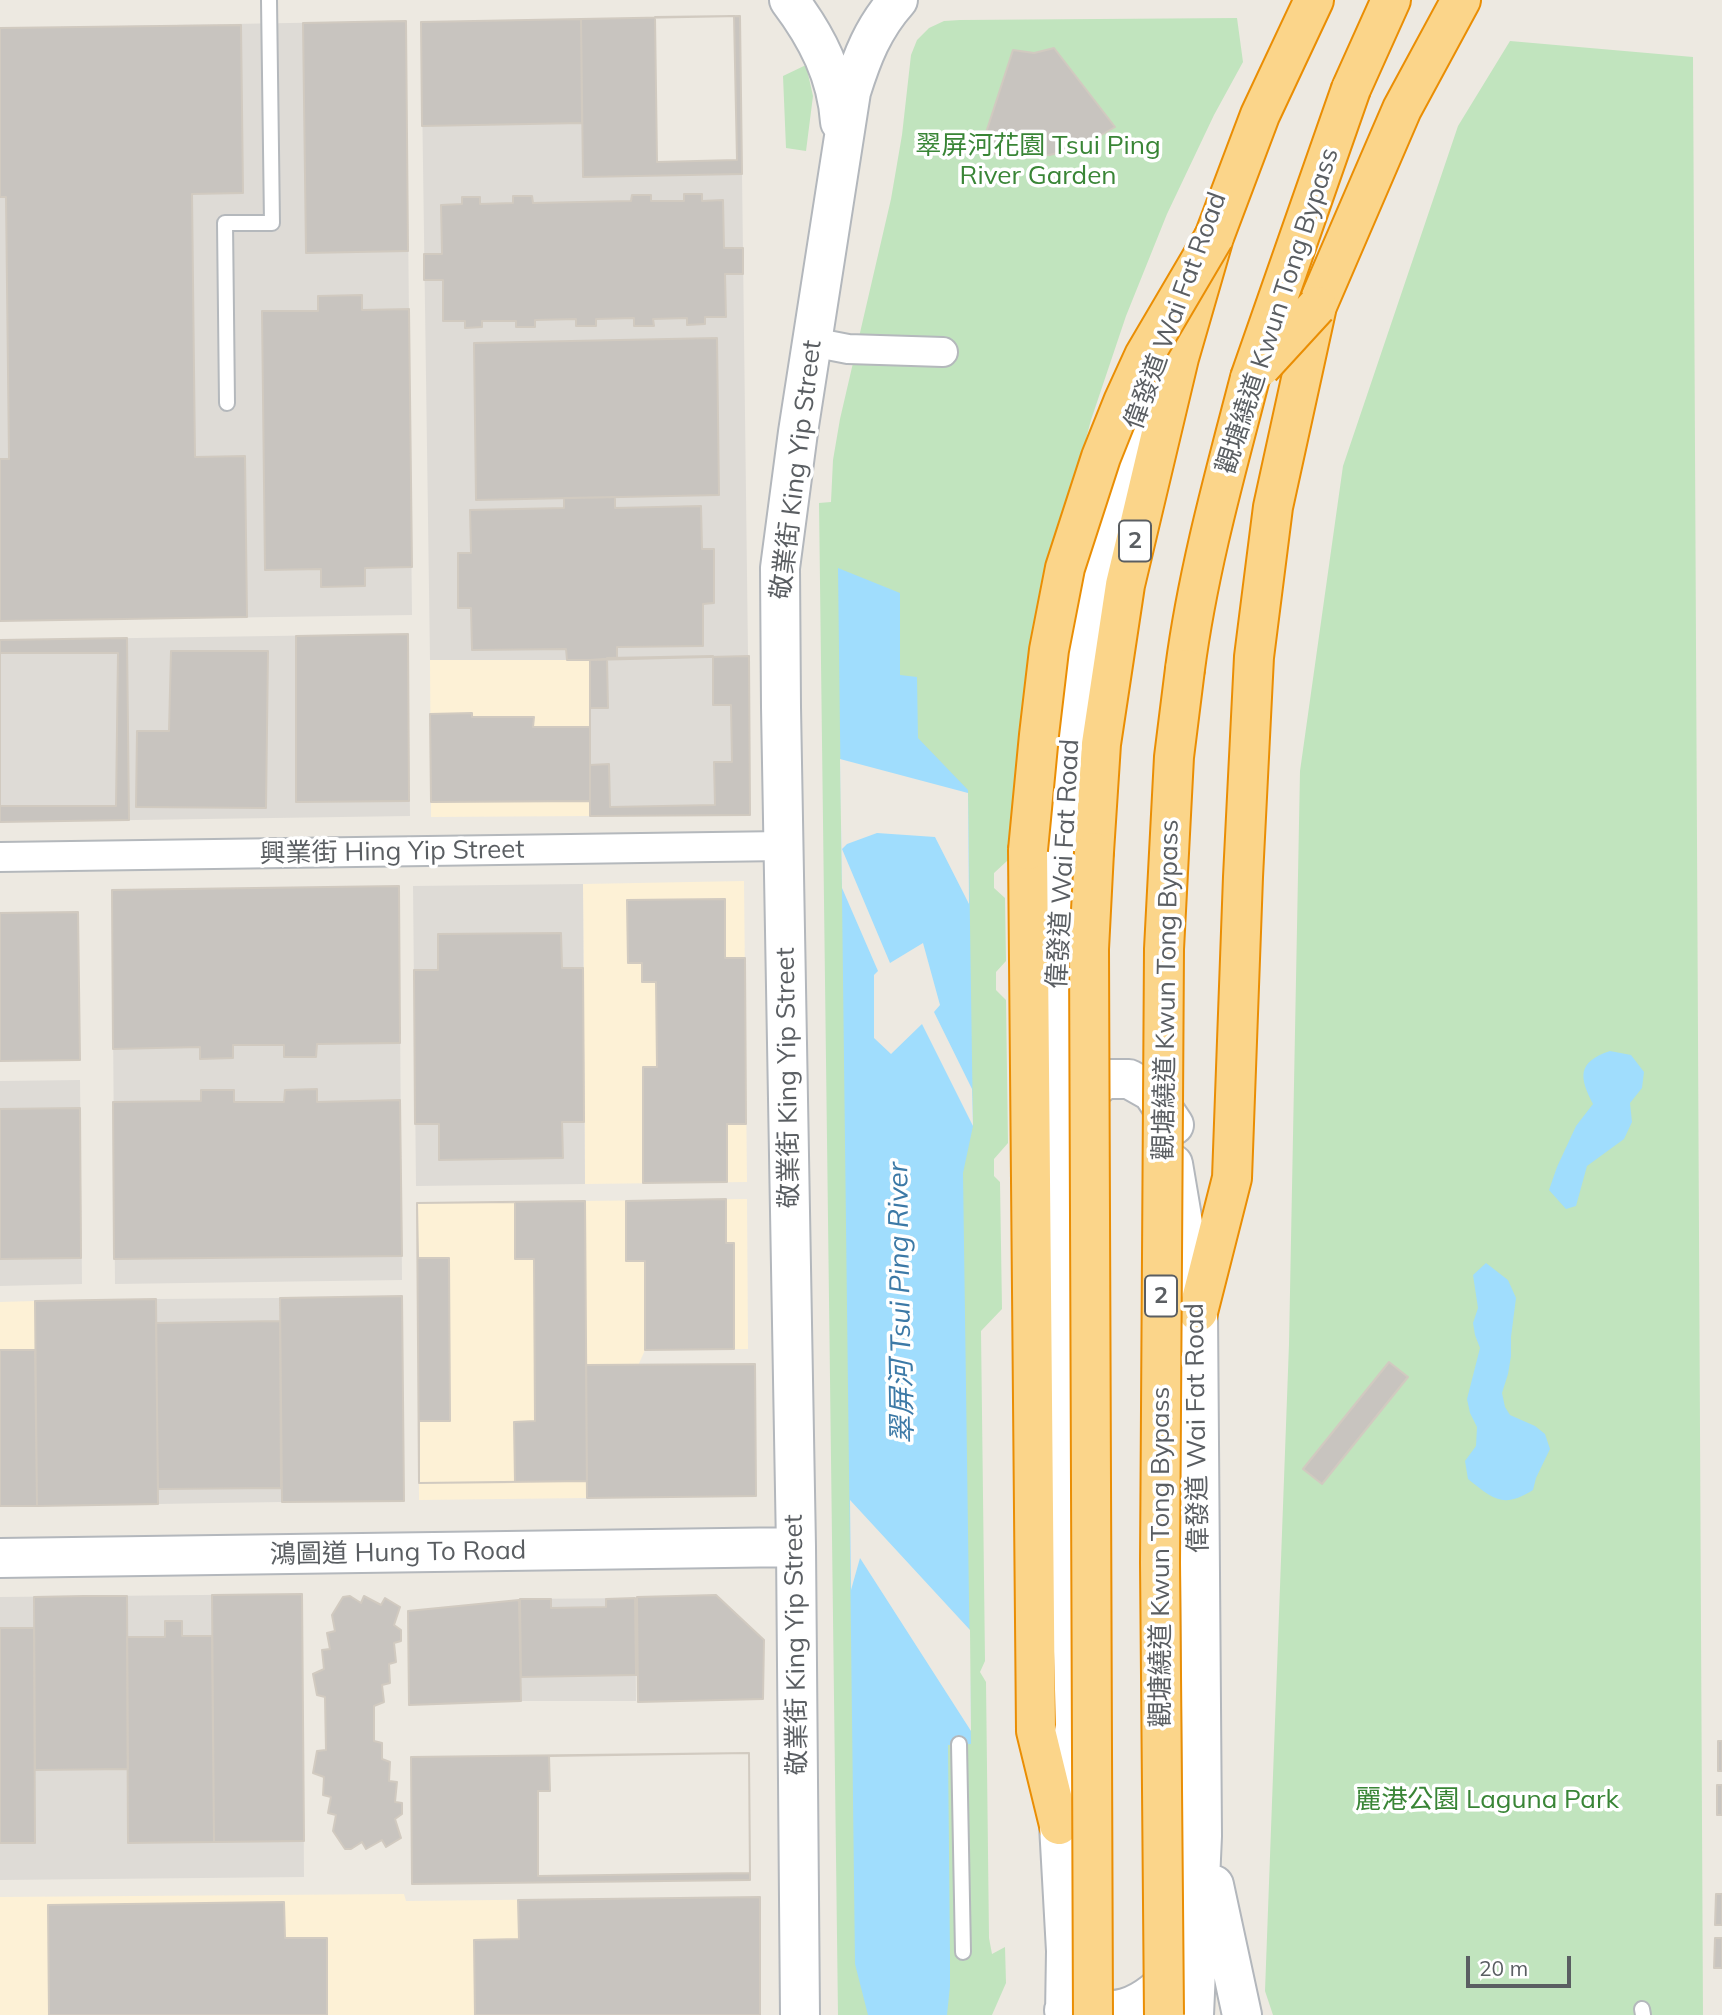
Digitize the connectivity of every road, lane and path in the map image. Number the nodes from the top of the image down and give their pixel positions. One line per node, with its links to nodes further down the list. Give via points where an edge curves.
1 (269, 0): 15 (lane, via 272,223 225,223)
2 (789, 0): 9 (main road, 敬業街 King Yip Street, via 828,62 839,103)
3 (898, 0): 9 (main road, 敬業街 King Yip Street, via 864,52)
4 (1297, 0): 19 (main road, 偉發道 Wai Fat Road, via 1165,329 1125,453 1096,577 1071,737 1054,939)
5 (1314, 0): 10 (highway, 2, via 1260,115)
6 (1391, 0): 14 (highway, 觀塘繞道 Kwun Tong Bypass / 2, bridge, via 1351,89)
7 (1410, 0): 18 (main road, 偉發道 Wai Fat Road, via 1339,144 1272,314 1202,610 1182,752)
8 (1461, 0): 11 (highway, via 1402,109)
9 (842, 145): 12 (main road, 敬業街 King Yip Street)
10 (1214, 237): 24 (highway, bridge, via 1143,356 1101,457 1065,568 1040,723 1028,850 1036,1731); 28 (highway, 2, bridge, via 1179,358 1125,585 1101,744 1089,949)
11 (1318, 306): 14 (highway, bridge); 20 (highway, via 1273,507 1254,657 1232,1178)
12 (812, 342): 13 (street, via 848,349); 16 (main road, 敬業街 King Yip Street, via 780,568)
13 (943, 352)
14 (1250, 378): 30 (highway, 觀塘繞道 Kwun Tong Bypass / 2, bridge, via 1192,617 1174,757 1167,875 1160,1549)
15 (227, 403)
16 (784, 846): 17 (street, 興業街 Hing Yip Street); 21 (main road, 敬業街 King Yip Street)
17 (0, 857)
18 (1174, 1125): 19 (main road, via 1152,1093 1129,1079 1105,1079 1077,1102); 20 (main road, 偉發道 Wai Fat Road, via 1173,1168)
19 (1060, 1132): 24 (main road, 偉發道 Wai Fat Road, via 1075,1726)
20 (1198, 1312): 25 (main road, 偉發道 Wai Fat Road)
21 (796, 1547): 22 (main road, 鴻圖道 Hung To Road); 29 (main road, 敬業街 King Yip Street)
22 (0, 1558)
23 (959, 1744): 26 (lane)
24 (1059, 1825): 28 (main road, 偉發道 Wai Fat Road)
25 (1202, 1836): 27 (main road, 偉發道 Wai Fat Road); 32 (main road)
26 (963, 1952)
27 (1197, 1952): 28 (main road, via 1140,2002); 31 (main road, 偉發道 Wai Fat Road)
28 (1071, 2014)
29 (800, 2015)
30 (1164, 2015)
31 (1194, 2015)
32 (1242, 2015)

